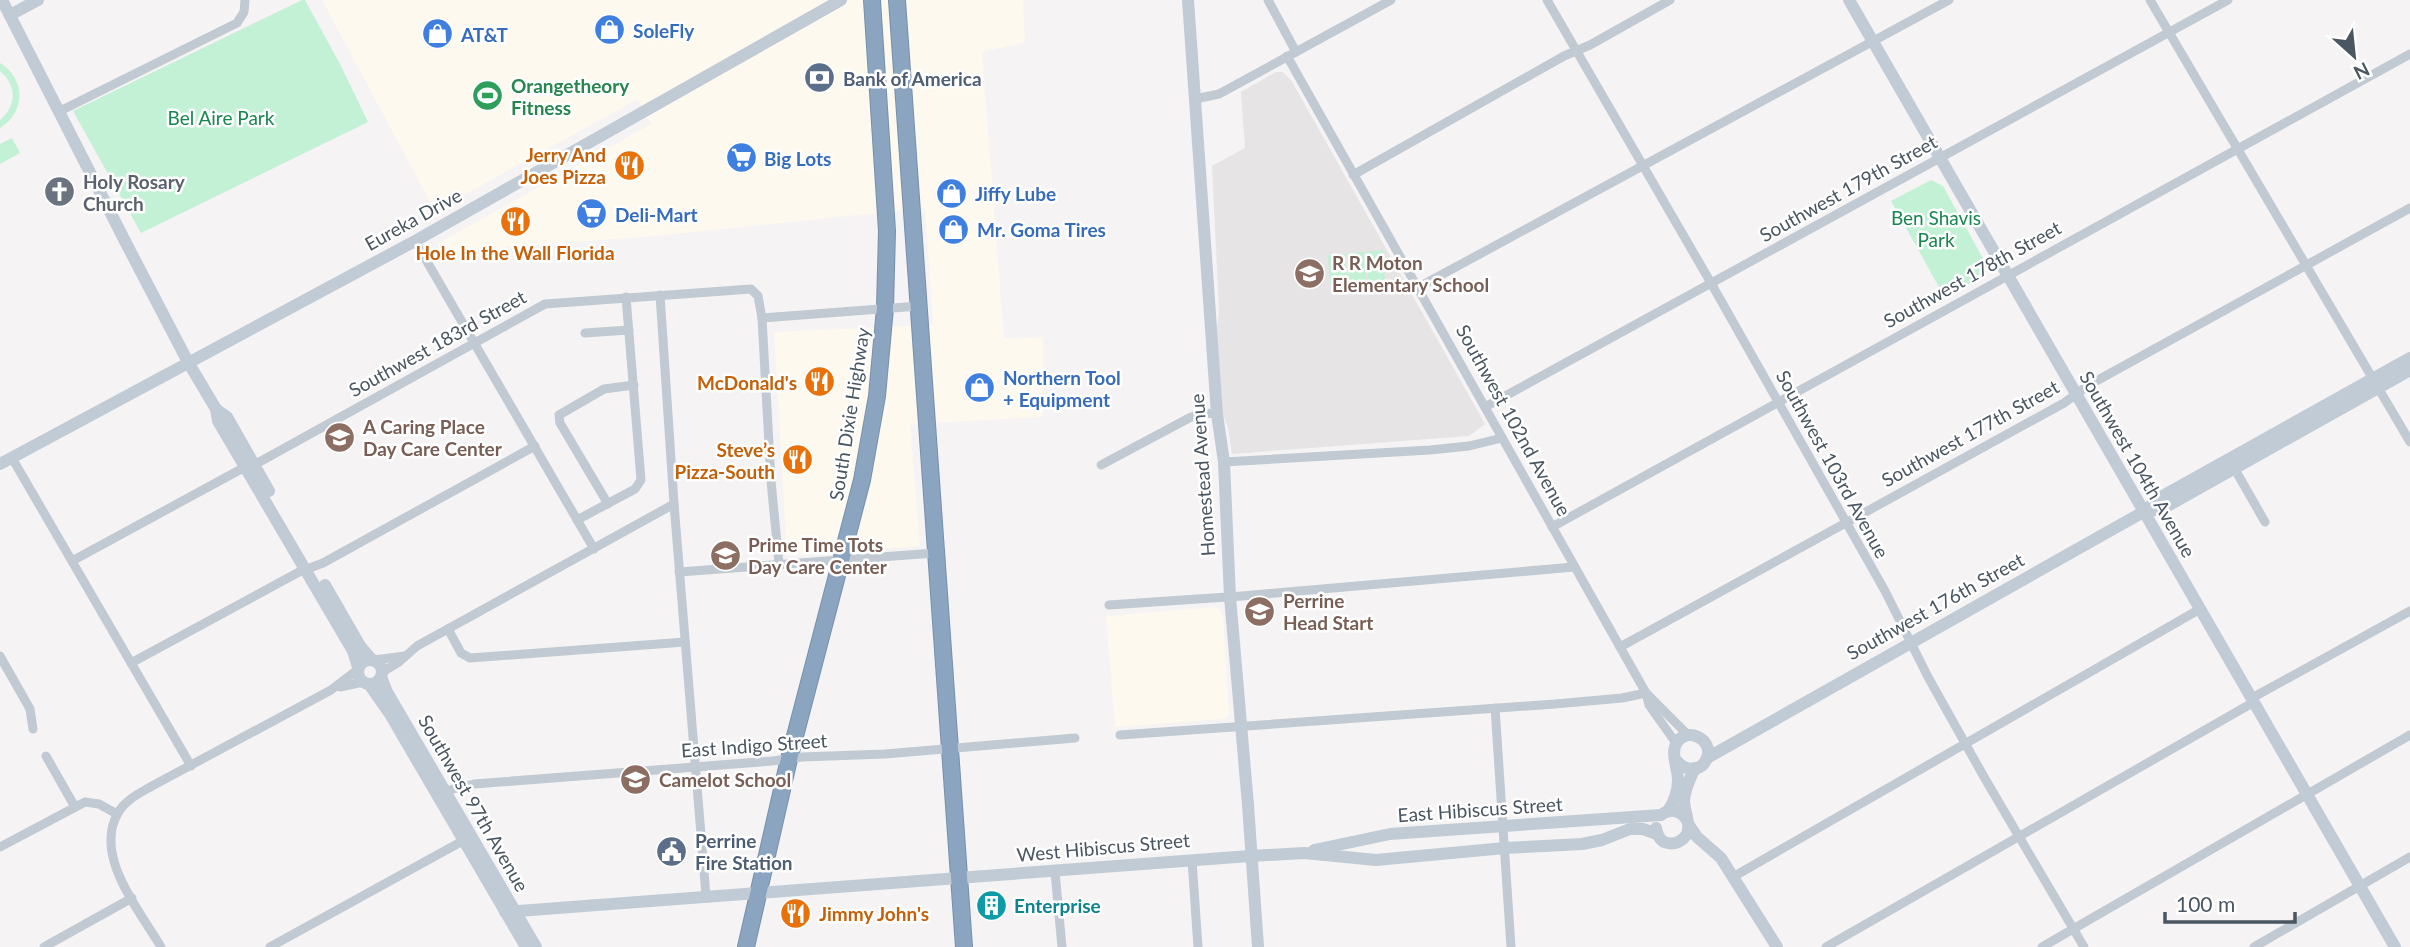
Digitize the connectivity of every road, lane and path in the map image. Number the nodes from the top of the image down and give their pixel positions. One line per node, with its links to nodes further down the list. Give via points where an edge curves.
1 (2, 0): 17 (street, Southwest 97th Avenue)
2 (38, 0): 17 (street)
3 (245, 0): 24 (street, via 237,23)
4 (841, 0): 32 (street, Eureka Drive)
5 (872, 0): 31 (highway, South Dixie Highway)
6 (897, 0): 30 (highway)
7 (1188, 0): 23 (street, Homestead Avenue)
8 (1268, 0): 21 (street, Southwest 102nd Avenue)
9 (1391, 0): 16 (street)
10 (1547, 0): 20 (street, Southwest 103rd Avenue)
11 (1670, 0): 20 (street)
12 (1849, 0): 19 (street, Southwest 104th Avenue)
13 (1949, 0): 19 (street)
14 (2150, 0): 18 (street)
15 (2228, 0): 18 (street, Southwest 179th Street)
16 (1378, 3): 21 (street)
17 (10, 15): 24 (street, Southwest 97th Avenue)
18 (2169, 33): 25 (street); 26 (street, Southwest 179th Street)
19 (1873, 41): 26 (street, Southwest 104th Avenue); 27 (street)
20 (1577, 51): 27 (street, Southwest 103rd Avenue); 28 (street)
21 (1292, 54): 23 (street, via 1219,94); 28 (street, Southwest 102nd Avenue)
22 (2410, 54): 25 (street, Southwest 178th Street)
23 (1195, 99): 53 (street, Homestead Avenue)
24 (60, 111): 46 (street, Southwest 97th Avenue)
25 (2239, 148): 33 (street); 34 (street, Southwest 178th Street)
26 (1940, 158): 34 (street, Southwest 104th Avenue); 35 (street, Southwest 179th Street)
27 (1643, 166): 35 (street, Southwest 103rd Avenue); 36 (street)
28 (1353, 174): 36 (street, Southwest 102nd Avenue)
29 (2410, 208): 33 (street, Southwest 177th Street)
30 (913, 229): 31 (highway); 39 (highway)
31 (887, 231): 40 (highway, South Dixie Highway)
32 (415, 241): 44 (street); 46 (street, Eureka Drive)
33 (2306, 266): 48 (street); 50 (street, Southwest 177th Street)
34 (2006, 275): 50 (street, Southwest 104th Avenue); 51 (street, Southwest 178th Street)
35 (1712, 284): 51 (street, Southwest 103rd Avenue); 52 (street, Southwest 179th Street)
36 (1417, 288): 52 (street, Southwest 102nd Avenue)
37 (660, 295): 38 (street, Southwest 183rd Street); 41 (street, Southwest 183rd Street, via 751,289 758,296); 64 (street)
38 (626, 297): 42 (street); 44 (street, Southwest 183rd Street, via 548,303)
39 (919, 306): 40 (street); 71 (highway)
40 (886, 308): 41 (street); 72 (highway, South Dixie Highway, via 870,441)
41 (762, 318): 74 (street)
42 (629, 330): 43 (street); 49 (street)
43 (585, 333)
44 (475, 343): 56 (street); 61 (street, Southwest 183rd Street)
45 (2410, 358): 48 (street, Southwest 176th Street)
46 (188, 362): 57 (street, Eureka Drive); 61 (street, Southwest 97th Avenue, via 216,409 227,417)
47 (2410, 370): 48 (street, Southwest 176th Street)
48 (2376, 383): 55 (street); 60 (street, Southwest 176th Street)
49 (634, 385): 63 (street, via 641,480 635,489); 63 (street, via 604,389 559,415)
50 (2076, 394): 65 (street, Southwest 104th Avenue); 68 (street, Southwest 177th Street)
51 (1778, 402): 68 (street, Southwest 103rd Avenue); 69 (street, Southwest 178th Street)
52 (1485, 407): 54 (street, Southwest 102nd Avenue)
53 (1217, 414): 58 (street, Homestead Avenue); 62 (street, via 1198,414)
54 (1502, 438): 58 (street, via 1469,446); 69 (street, Southwest 102nd Avenue)
55 (2410, 442)
56 (535, 446): 66 (street); 76 (street)
57 (12, 458): 59 (street, Eureka Drive); 73 (street)
58 (1224, 462): 78 (street, Homestead Avenue)
59 (0, 464)
60 (2232, 464): 65 (street, Southwest 176th Street, via 2162,509); 67 (street)
61 (249, 466): 73 (street, Southwest 183rd Street); 76 (street, Southwest 97th Avenue)
62 (1101, 466)
63 (608, 504): 66 (street)
64 (674, 504): 70 (street); 77 (street)
65 (2145, 511): 80 (street, Southwest 104th Avenue); 84 (street, Southwest 176th Street)
66 (578, 520): 70 (street)
67 (2265, 522)
68 (1846, 523): 84 (street, Southwest 103rd Avenue); 85 (street, Southwest 177th Street)
69 (1552, 527): 75 (street, Southwest 102nd Avenue)
70 (594, 549): 82 (street)
71 (935, 553): 72 (street); 105 (highway)
72 (842, 560): 74 (street); 108 (highway, South Dixie Highway)
73 (72, 561): 89 (street)
74 (779, 564): 77 (street)
75 (1574, 567): 78 (street); 85 (street, Southwest 102nd Avenue)
76 (309, 568): 88 (street, Southwest 97th Avenue); 89 (street); 91 (street, Southwest 97th Avenue)
77 (680, 572): 83 (street)
78 (1230, 597): 79 (street); 95 (street, Homestead Avenue)
79 (1109, 605)
80 (2200, 609): 93 (street, Southwest 104th Avenue); 104 (street)
81 (2410, 611): 93 (street)
82 (449, 629): 83 (street, via 461,653 470,658); 86 (street)
83 (685, 642): 111 (street)
84 (1910, 642): 99 (street, Southwest 176th Street); 104 (street, Southwest 103rd Avenue)
85 (1620, 647): 92 (street, Southwest 102nd Avenue)
86 (405, 656): 88 (street); 90 (street)
87 (1, 659): 96 (street, via 30,709)
88 (372, 660): 90 (street, via 379,664); 91 (street, via 363,661)
89 (131, 663): 110 (street)
90 (382, 675): 91 (street, via 376,682); 113 (street, Southwest 97th Avenue)
91 (362, 676): 110 (street); 113 (street, Southwest 97th Avenue)
92 (1646, 693): 94 (street); 98 (street, Southwest 102nd Avenue); 103 (street, Southwest 102nd Avenue, via 1649,705)
93 (2253, 700): 114 (street, Southwest 104th Avenue); 121 (street)
94 (1495, 708): 95 (street); 119 (street)
95 (1241, 726): 97 (street); 127 (street, Homestead Avenue)
96 (33, 729)
97 (1120, 735)
98 (1688, 735): 102 (street); 103 (street)
99 (1744, 735): 102 (street, Southwest 176th Street); 107 (street, Southwest 176th Street)
100 (2410, 735): 114 (street)
101 (1075, 738): 105 (street, East Indigo Street)
102 (1705, 742): 107 (street)
103 (1676, 743): 109 (street)
104 (1966, 744): 121 (street, Southwest 103rd Avenue); 131 (street)
105 (949, 748): 108 (street, East Indigo Street); 132 (highway)
106 (46, 756): 115 (street)
107 (1707, 758): 112 (street)
108 (789, 759): 111 (street, East Indigo Street); 134 (highway, South Dixie Highway)
109 (1676, 760): 112 (street, via 1684,768); 116 (street, via 1678,785)
110 (191, 766): 117 (street, via 138,794)
111 (695, 767): 113 (street, East Indigo Street, via 474,784); 135 (street)
112 (1695, 768): 118 (street, via 1685,795)
113 (440, 792): 122 (street, Southwest 97th Avenue)
114 (2307, 793): 133 (street, Southwest 104th Avenue); 138 (street)
115 (75, 807): 117 (street, via 95,802); 124 (street)
116 (1664, 813): 118 (street, via 1679,812); 119 (street, East Hibiscus Street); 120 (street, via 1656,823)
117 (117, 814): 136 (street, via 111,854)
118 (1688, 822): 123 (street, via 1687,835); 131 (street)
119 (1504, 827): 125 (street); 126 (street, East Hibiscus Street, via 1390,834)
120 (1657, 834): 123 (street, via 1664,842); 125 (street, East Hibiscus Street, via 1630,829 1582,844)
121 (2020, 836): 138 (street, Southwest 103rd Avenue); 151 (street)
122 (468, 839): 137 (street, Southwest 97th Avenue); 141 (street)
123 (1679, 842): 131 (street, via 1693,845)
124 (0, 847)
125 (1505, 848): 126 (street, East Hibiscus Street, via 1376,860); 149 (street)
126 (1304, 853): 127 (street, East Hibiscus Street)
127 (1250, 856): 129 (street, West Hibiscus Street); 148 (street, Homestead Avenue)
128 (2410, 856): 133 (street)
129 (1192, 860): 130 (street, West Hibiscus Street); 147 (street)
130 (1055, 872): 132 (street, West Hibiscus Street); 146 (street)
131 (1729, 873): 150 (street)
132 (960, 878): 134 (street); 145 (highway)
133 (2360, 886): 154 (street); 155 (street, Southwest 104th Avenue)
134 (757, 893): 135 (street); 144 (highway, South Dixie Highway)
135 (706, 897): 137 (street)
136 (132, 898): 139 (street); 140 (street)
137 (510, 911): 142 (street, Southwest 97th Avenue); 143 (street, Southwest 97th Avenue)
138 (2074, 929): 152 (street); 153 (street, Southwest 103rd Avenue)
139 (44, 947)
140 (161, 947)
141 (270, 947)
142 (526, 947)
143 (536, 947)
144 (746, 947)
145 (964, 947)
146 (1062, 947)
147 (1198, 947)
148 (1258, 947)
149 (1511, 947)
150 (1777, 947)
151 (1826, 947)
152 (2042, 947)
153 (2084, 947)
154 (2254, 947)
155 (2395, 947)

